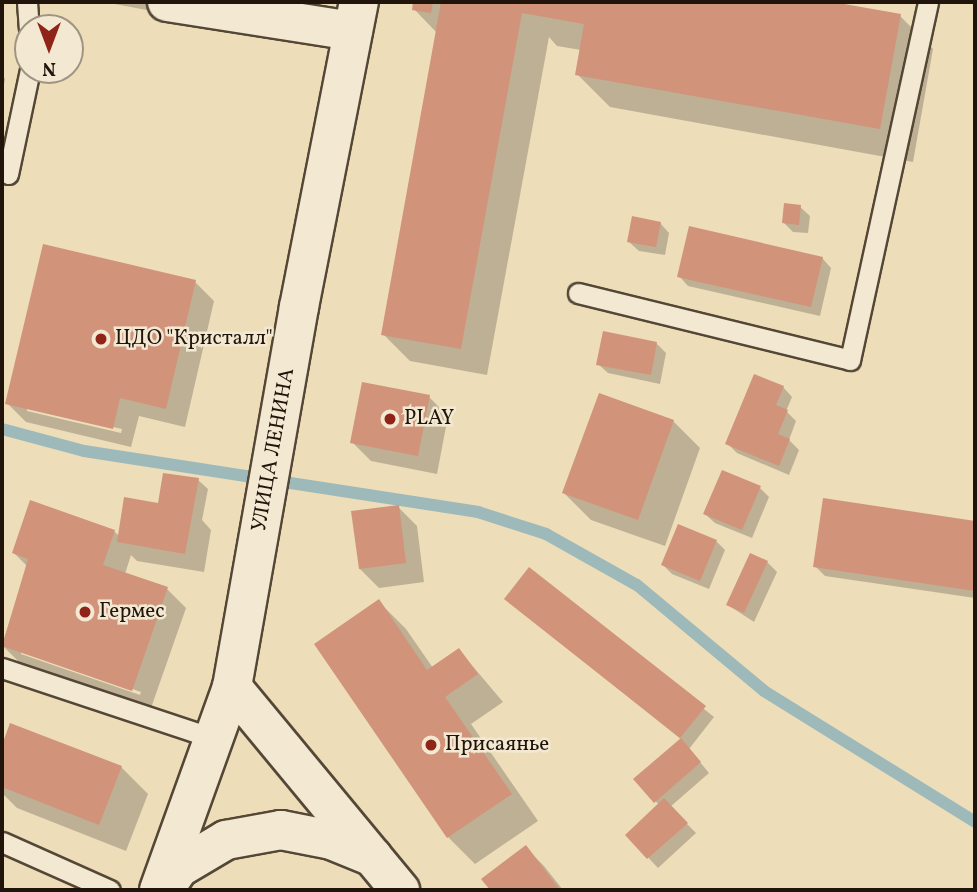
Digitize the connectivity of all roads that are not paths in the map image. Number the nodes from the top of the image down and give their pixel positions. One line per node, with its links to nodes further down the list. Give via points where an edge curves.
1 (167, 2): 3 (main road)
2 (928, 2): 6 (lane, via 850,360)
3 (356, 17): 8 (main road, УЛИЦА ЛЕНИНА)
4 (27, 84): 5 (lane)
5 (8, 174)
6 (578, 293)
7 (2, 668): 9 (lane)
8 (232, 687): 9 (main road, УЛИЦА ЛЕНИНА); 11 (main road)
9 (213, 738): 13 (main road, УЛИЦА ЛЕНИНА)
10 (2, 842): 12 (lane)
11 (375, 858): 14 (main road, via 331,839 281,830 226,839 179,868); 15 (main road)
12 (110, 890)
13 (159, 890)
14 (164, 890)
15 (400, 890)

